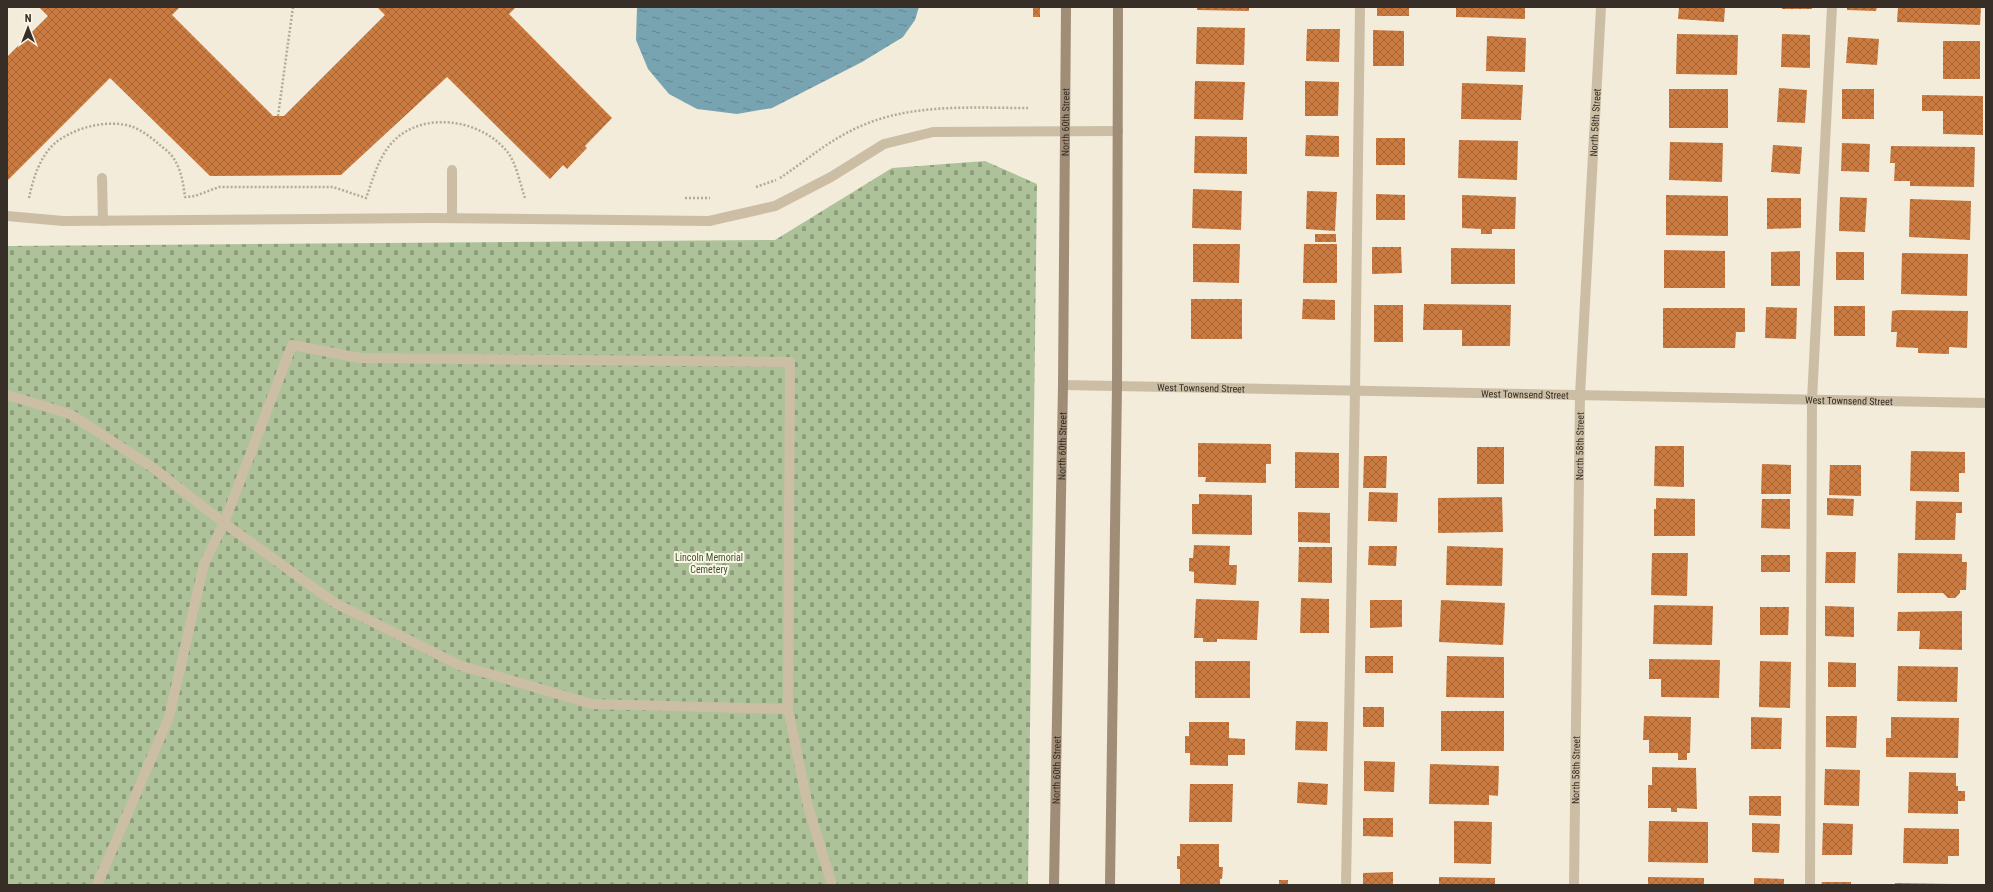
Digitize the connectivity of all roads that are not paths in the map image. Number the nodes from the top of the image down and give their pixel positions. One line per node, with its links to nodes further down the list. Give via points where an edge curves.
1 (1066, 7): 6 (main road, North 60th Street)
2 (1118, 7): 7 (main road)
3 (1360, 7): 15 (street)
4 (1601, 7): 17 (street, North 58th Street)
5 (1832, 7): 18 (street)
6 (1065, 131): 7 (street); 11 (street, via 933,132 884,144 775,206 709,221); 13 (main road, North 60th Street)
7 (1118, 131): 14 (main road)
8 (452, 170): 11 (street)
9 (102, 178): 12 (street)
10 (7, 216): 12 (street, via 63,221)
11 (452, 218): 12 (street)
12 (103, 221)
13 (1064, 385): 14 (street, West Townsend Street); 24 (main road, North 60th Street)
14 (1117, 386): 15 (street, West Townsend Street); 25 (main road)
15 (1355, 392): 17 (street, West Townsend Street); 26 (street)
16 (7, 395): 20 (street, via 70,414 152,467)
17 (1580, 395): 18 (street, West Townsend Street); 27 (street, North 58th Street)
18 (1812, 400): 19 (street, West Townsend Street); 28 (street)
19 (1986, 403)
20 (224, 523): 21 (street, via 335,602 459,665 592,704); 21 (street, via 292,345 360,358 790,362); 22 (street, via 204,564 169,717)
21 (788, 710): 23 (street, via 808,806)
22 (97, 885)
23 (832, 885)
24 (1054, 885)
25 (1110, 885)
26 (1346, 885)
27 (1574, 885)
28 (1810, 885)

